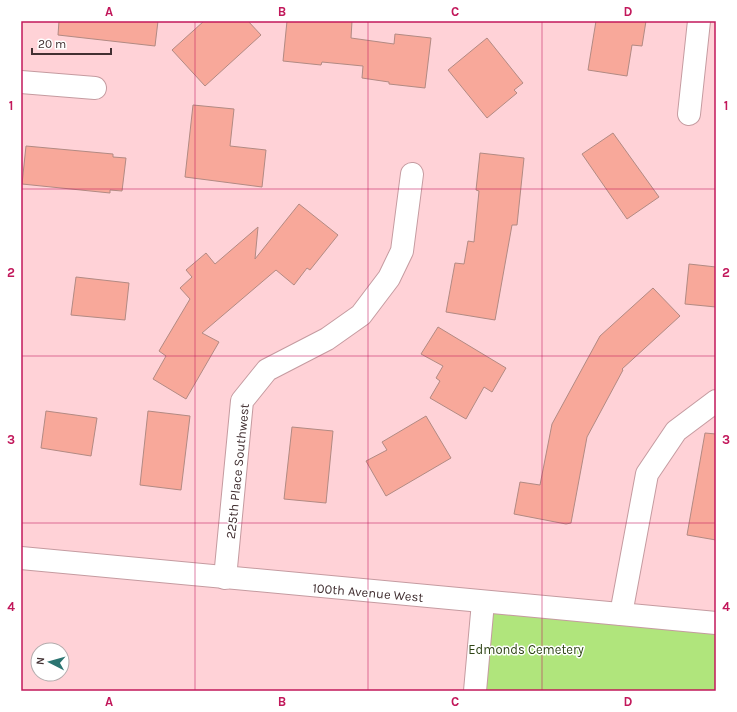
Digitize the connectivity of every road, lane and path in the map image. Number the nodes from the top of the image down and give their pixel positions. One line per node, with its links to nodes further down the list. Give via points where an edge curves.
1 (699, 21): 4 (street)
2 (21, 82): 3 (street)
3 (95, 88)
4 (689, 114)
5 (412, 174): 8 (street, 225th Place Southwest, via 402,251 389,278 361,315 327,339 267,370 242,401)
6 (716, 401): 10 (street, via 676,431 647,474)
7 (21, 558): 8 (street, 100th Avenue West)
8 (225, 578): 9 (street, 100th Avenue West)
9 (483, 602): 10 (street, 100th Avenue West); 12 (street)
10 (621, 614): 11 (street, 100th Avenue West)
11 (716, 623)
12 (475, 691)

